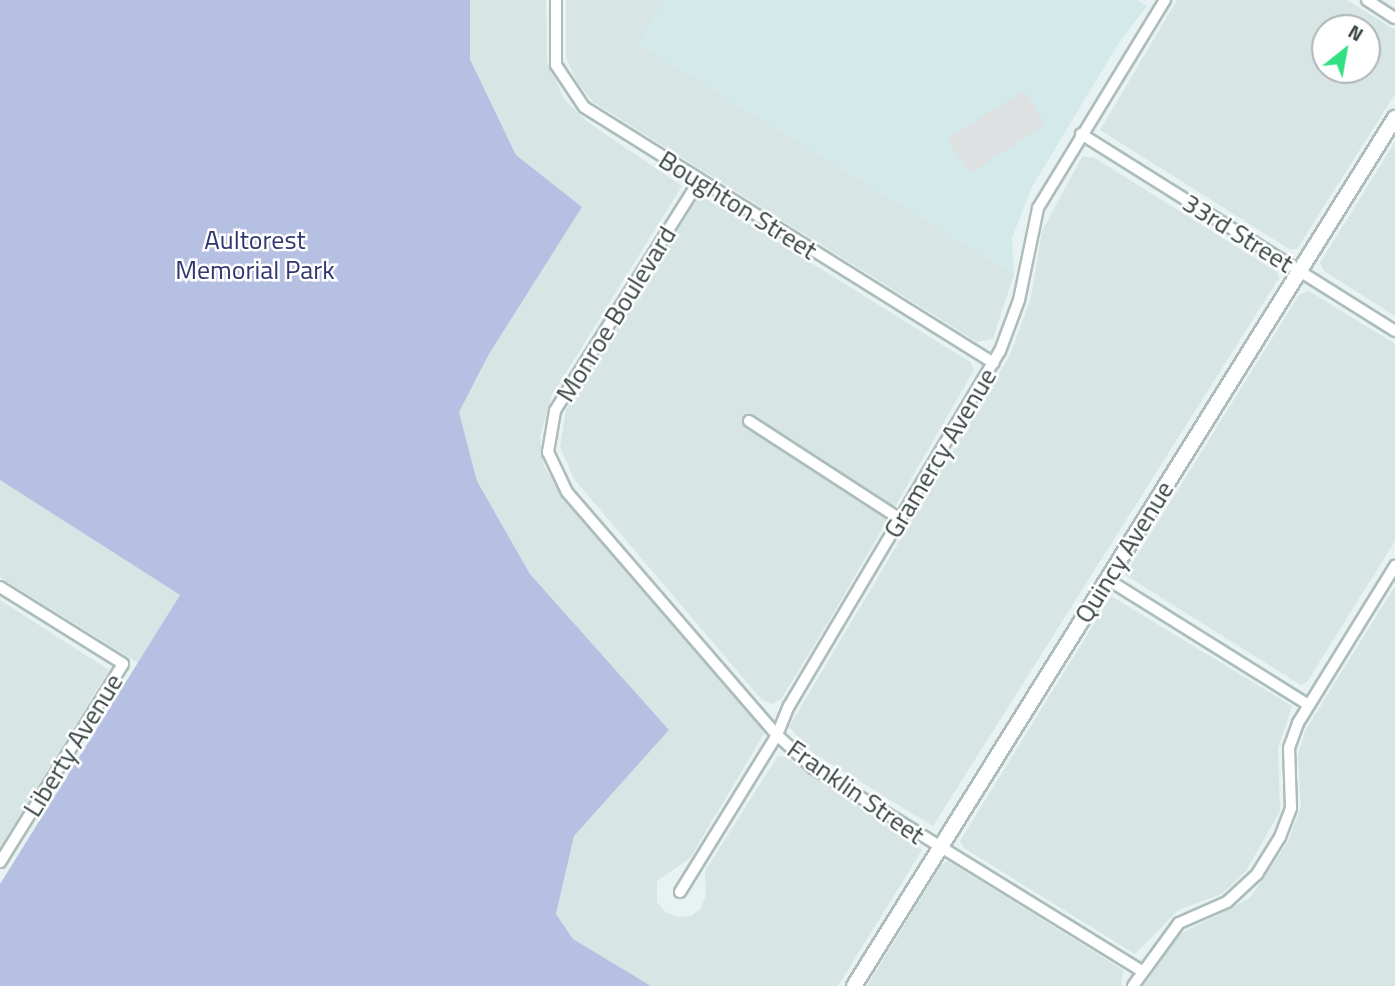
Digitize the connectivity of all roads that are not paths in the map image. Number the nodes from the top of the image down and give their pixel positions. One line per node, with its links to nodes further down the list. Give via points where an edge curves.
1 (556, 0): 7 (street, Boughton Street, via 555,58 572,94 601,121)
2 (1165, 0): 6 (street, Gramercy Avenue)
3 (1367, 0): 4 (street)
4 (1395, 18)
5 (1395, 118): 8 (street, Quincy Avenue)
6 (1081, 134): 8 (street, 33rd Street); 10 (street, Gramercy Avenue, via 1038,208 1019,300)
7 (699, 181): 10 (street, Boughton Street); 12 (street, Monroe Boulevard, via 555,411)
8 (1300, 272): 9 (street, 33rd Street); 15 (street, Quincy Avenue)
9 (1395, 331)
10 (993, 363): 13 (street, Gramercy Avenue)
11 (749, 421): 13 (street)
12 (548, 452): 18 (street, Franklin Street, via 567,492)
13 (900, 519): 18 (street, Gramercy Avenue, via 789,706)
14 (1395, 566): 17 (street)
15 (1107, 579): 17 (street); 19 (street, Quincy Avenue)
16 (0, 587): 20 (street, Liberty Avenue, via 123,664)
17 (1309, 705): 22 (street, via 1289,748 1292,794 1286,822 1258,874 1227,902 1179,923)
18 (778, 735): 19 (street, Franklin Street, via 813,768); 21 (street, Gramercy Avenue)
19 (938, 849): 22 (street, Franklin Street); 23 (street, Quincy Avenue)
20 (0, 862)
21 (680, 892)
22 (1142, 971): 24 (street)
23 (854, 986)
24 (1133, 986)

